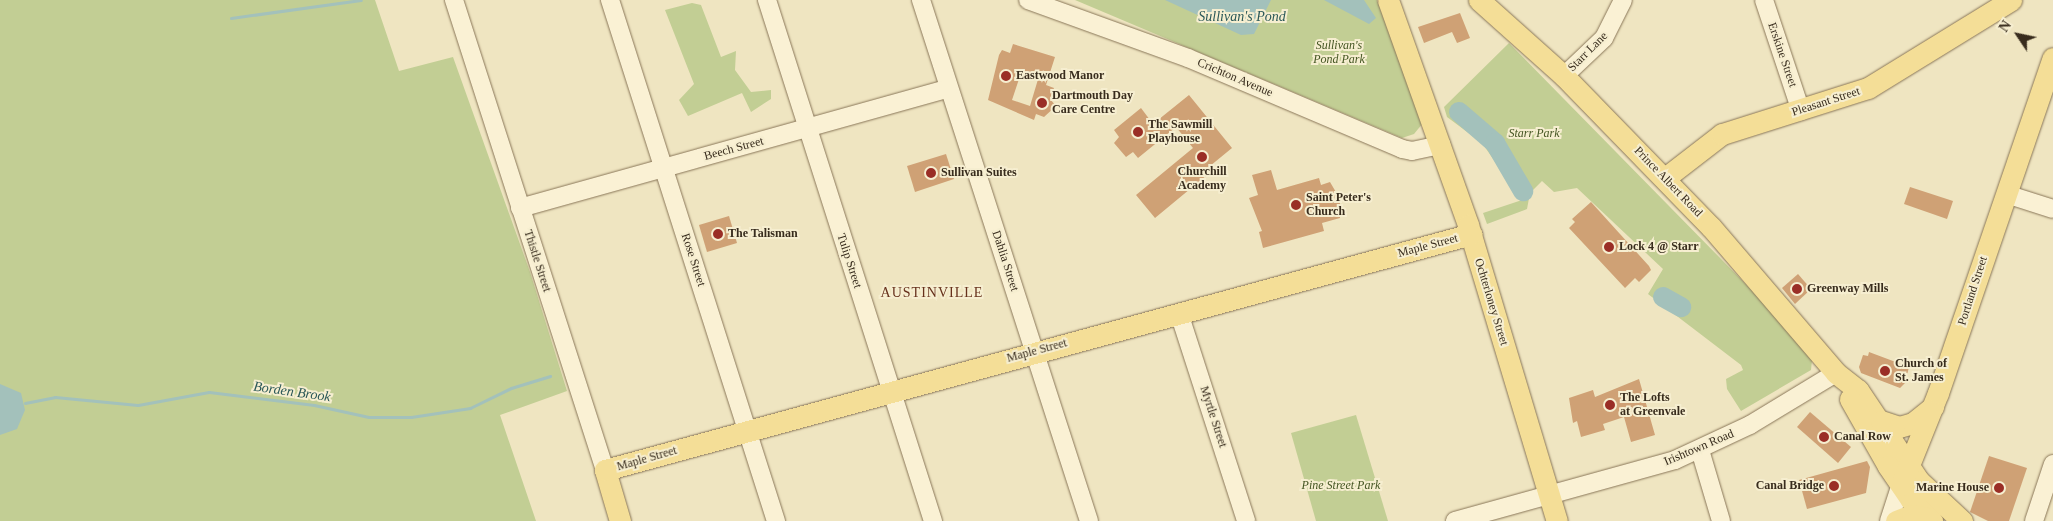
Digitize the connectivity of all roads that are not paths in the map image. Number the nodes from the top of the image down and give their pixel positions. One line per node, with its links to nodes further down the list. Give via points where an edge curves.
1 (454, 0): 20 (street, Thistle Street)
2 (610, 0): 17 (street, Rose Street)
3 (766, 0): 15 (street, Tulip Street)
4 (921, 0): 13 (street, Dahlia Street)
5 (1028, 0): 16 (street, Crichton Avenue, via 1188,58 1402,149 1412,151)
6 (1388, 0): 16 (main road, Ochterloney Street)
7 (1480, 0): 12 (main road, Prince Albert Road)
8 (1624, 0): 12 (street, Starr Lane, via 1604,38)
9 (1764, 0): 14 (street, Erskine Street)
10 (2011, 0): 14 (main road, Pleasant Street, via 1868,88)
11 (2053, 58): 19 (main road, Portland Street)
12 (1564, 76): 18 (main road, Prince Albert Road)
13 (948, 88): 15 (street, Beech Street); 24 (street, Dahlia Street)
14 (1801, 111): 18 (main road, Pleasant Street, via 1722,134)
15 (807, 130): 17 (street, Beech Street); 26 (street, Tulip Street)
16 (1441, 145): 22 (main road, Ochterloney Street)
17 (663, 168): 20 (street, Beech Street); 29 (street, Rose Street)
18 (1665, 178): 25 (main road, Prince Albert Road)
19 (2006, 194): 21 (street); 27 (main road, Portland Street)
20 (520, 208): 33 (street, Thistle Street)
21 (2053, 210)
22 (1471, 234): 23 (main road, Maple Street); 35 (main road, Ochterloney Street)
23 (1179, 313): 24 (main road, Maple Street); 41 (street, Myrtle Street)
24 (1034, 352): 26 (main road, Maple Street); 40 (street, Dahlia Street)
25 (1839, 376): 28 (main road, Prince Albert Road, via 1858,390); 30 (street, Irishtown Road); 34 (main road, Prince Albert Road)
26 (890, 391): 29 (main road, Maple Street); 39 (street, Tulip Street)
27 (1933, 407): 28 (main road, via 1912,423 1899,427); 32 (main road, Portland Street)
28 (1880, 421): 32 (main road, Prince Albert Road)
29 (748, 431): 33 (main road, Maple Street); 38 (street, Rose Street)
30 (1700, 450): 35 (street, Irishtown Road); 44 (street)
31 (2053, 464): 48 (street)
32 (1910, 465): 34 (main road, Portland Street); 47 (main road, Prince Albert Road, via 1932,496)
33 (605, 470): 37 (main road, Thistle Street)
34 (1901, 485): 36 (main road, Prince Albert Road); 45 (street, Portland Street)
35 (1549, 494): 42 (street, Irishtown Road); 43 (main road, Ochterloney Street)
36 (1929, 519): 46 (main road, via 1912,515)
37 (620, 521)
38 (776, 521)
39 (933, 521)
40 (1089, 521)
41 (1246, 521)
42 (1455, 521)
43 (1557, 521)
44 (1721, 521)
45 (1889, 521)
46 (1896, 521)
47 (1962, 521)
48 (2034, 521)

